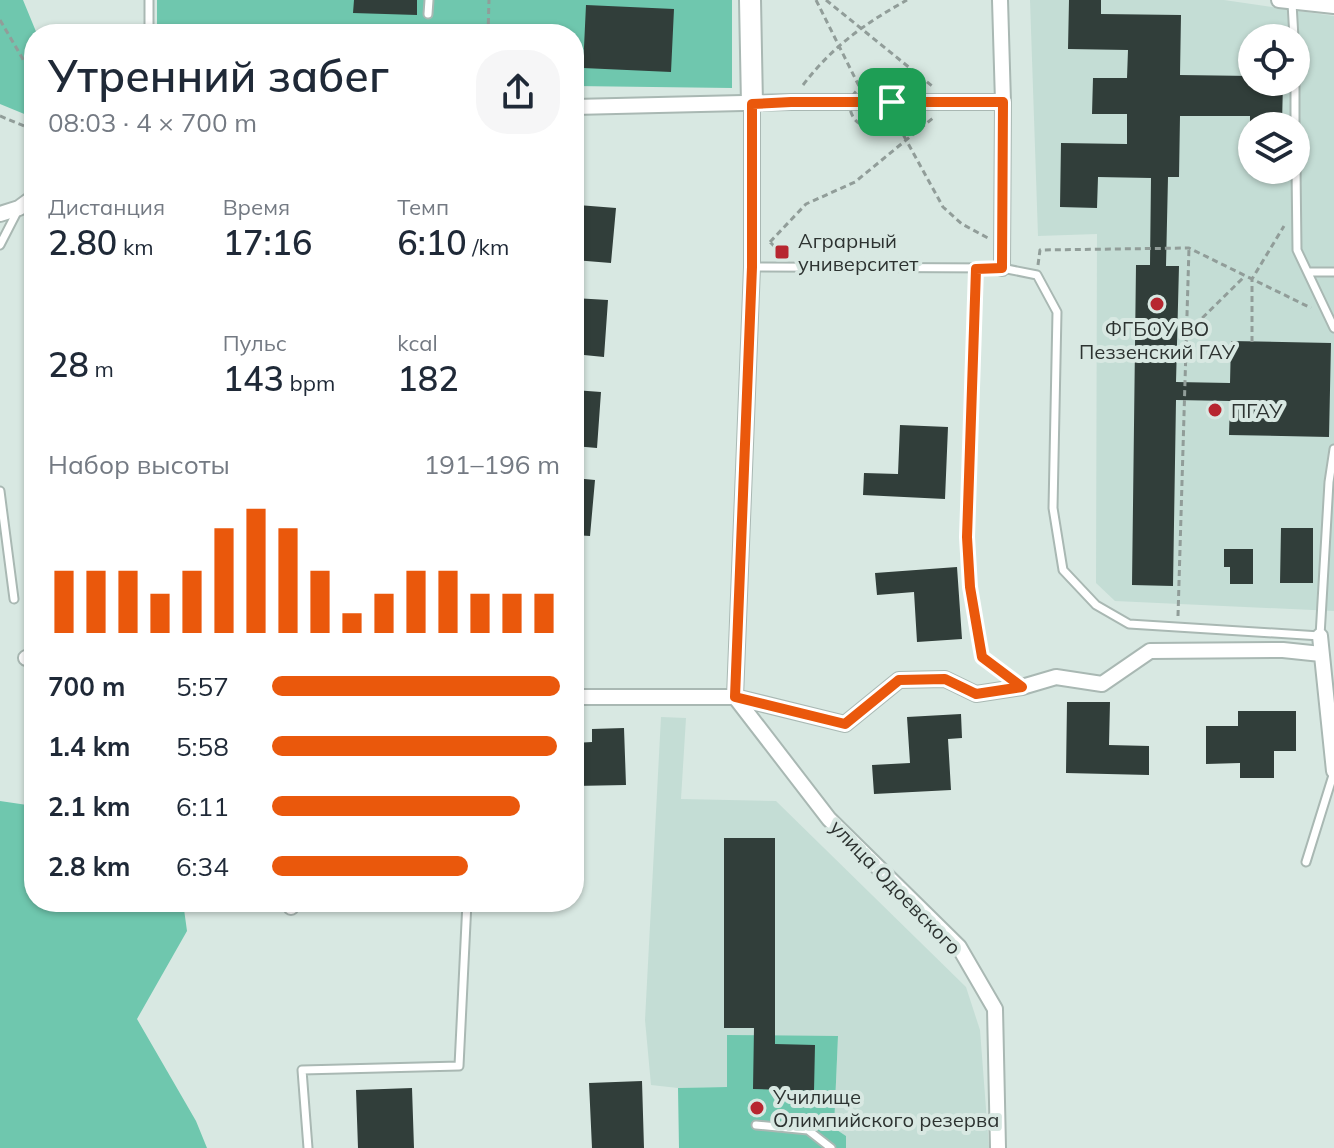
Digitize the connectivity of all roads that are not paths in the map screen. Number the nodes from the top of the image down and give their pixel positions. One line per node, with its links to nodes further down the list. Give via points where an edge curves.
1 (149, 0): 8 (lane)
2 (429, 0): 7 (lane)
3 (750, 0): 11 (street)
4 (1000, 0): 10 (street)
5 (1288, 1): 6 (street); 9 (lane)
6 (1333, 6)
7 (428, 14)
8 (149, 24)
9 (1292, 24)
10 (1003, 102): 11 (street); 19 (street)
11 (752, 104): 12 (street); 18 (street)
12 (584, 107)
13 (1296, 184): 20 (lane, via 1297,250)
14 (24, 204): 15 (street)
15 (19, 208): 16 (street); 17 (lane)
16 (0, 214)
17 (0, 245)
18 (752, 267): 19 (lane); 30 (street)
19 (1002, 268): 26 (lane, via 1037,275 1057,312 1053,508 1063,570 1096,605 1129,624)
20 (1308, 272): 21 (lane); 22 (lane)
21 (1334, 272)
22 (1334, 328)
23 (1334, 449): 26 (lane)
24 (0, 491): 25 (lane)
25 (14, 599)
26 (1320, 636): 27 (street)
27 (1321, 654): 28 (street); 30 (street, via 1150,651 1102,684 1056,677 976,694 945,679 899,680 845,724)
28 (1329, 676): 31 (street)
29 (584, 697): 30 (street)
30 (735, 697): 37 (street, улица Одоевского, via 829,819 966,959 995,1009)
31 (1334, 771): 32 (lane)
32 (1306, 862)
33 (467, 912): 35 (lane, via 459,1066 302,1070)
34 (756, 1125): 36 (lane, via 808,1130)
35 (308, 1148)
36 (831, 1148)
37 (998, 1148)

